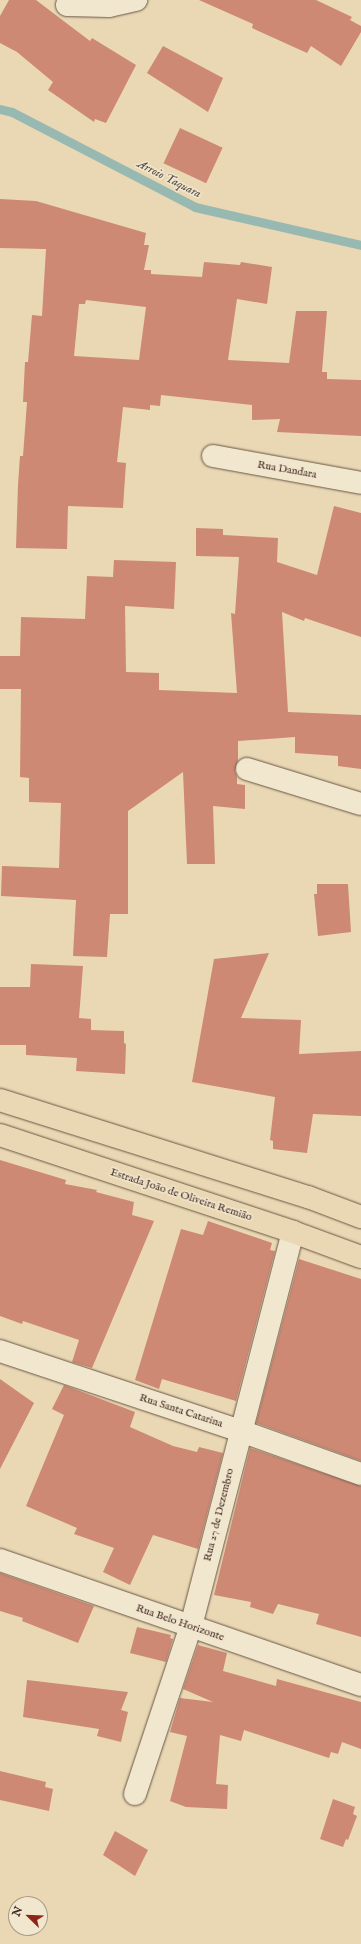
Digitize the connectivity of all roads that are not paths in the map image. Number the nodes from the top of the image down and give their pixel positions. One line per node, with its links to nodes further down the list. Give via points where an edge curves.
1 (136, 0): 2 (street, via 109,6)
2 (67, 5)
3 (213, 456): 4 (street, Rua Dandara)
4 (361, 483)
5 (247, 769): 6 (street)
6 (361, 804)
7 (0, 1100): 9 (main road, via 308,1197)
8 (0, 1135): 10 (main road, Estrada João de Oliveira Remião)
9 (361, 1217)
10 (293, 1232): 11 (main road, Estrada João de Oliveira Remião); 13 (street, Rua 27 de Dezembro)
11 (361, 1257)
12 (0, 1351): 13 (street, Rua Santa Catarina)
13 (241, 1431): 14 (street, Rua Santa Catarina); 16 (street, Rua 27 de Dezembro)
14 (361, 1474)
15 (0, 1560): 16 (street, Rua Belo Horizonte)
16 (191, 1626): 17 (street, Rua Belo Horizonte); 18 (street, Rua 27 de Dezembro)
17 (361, 1685)
18 (135, 1794)

